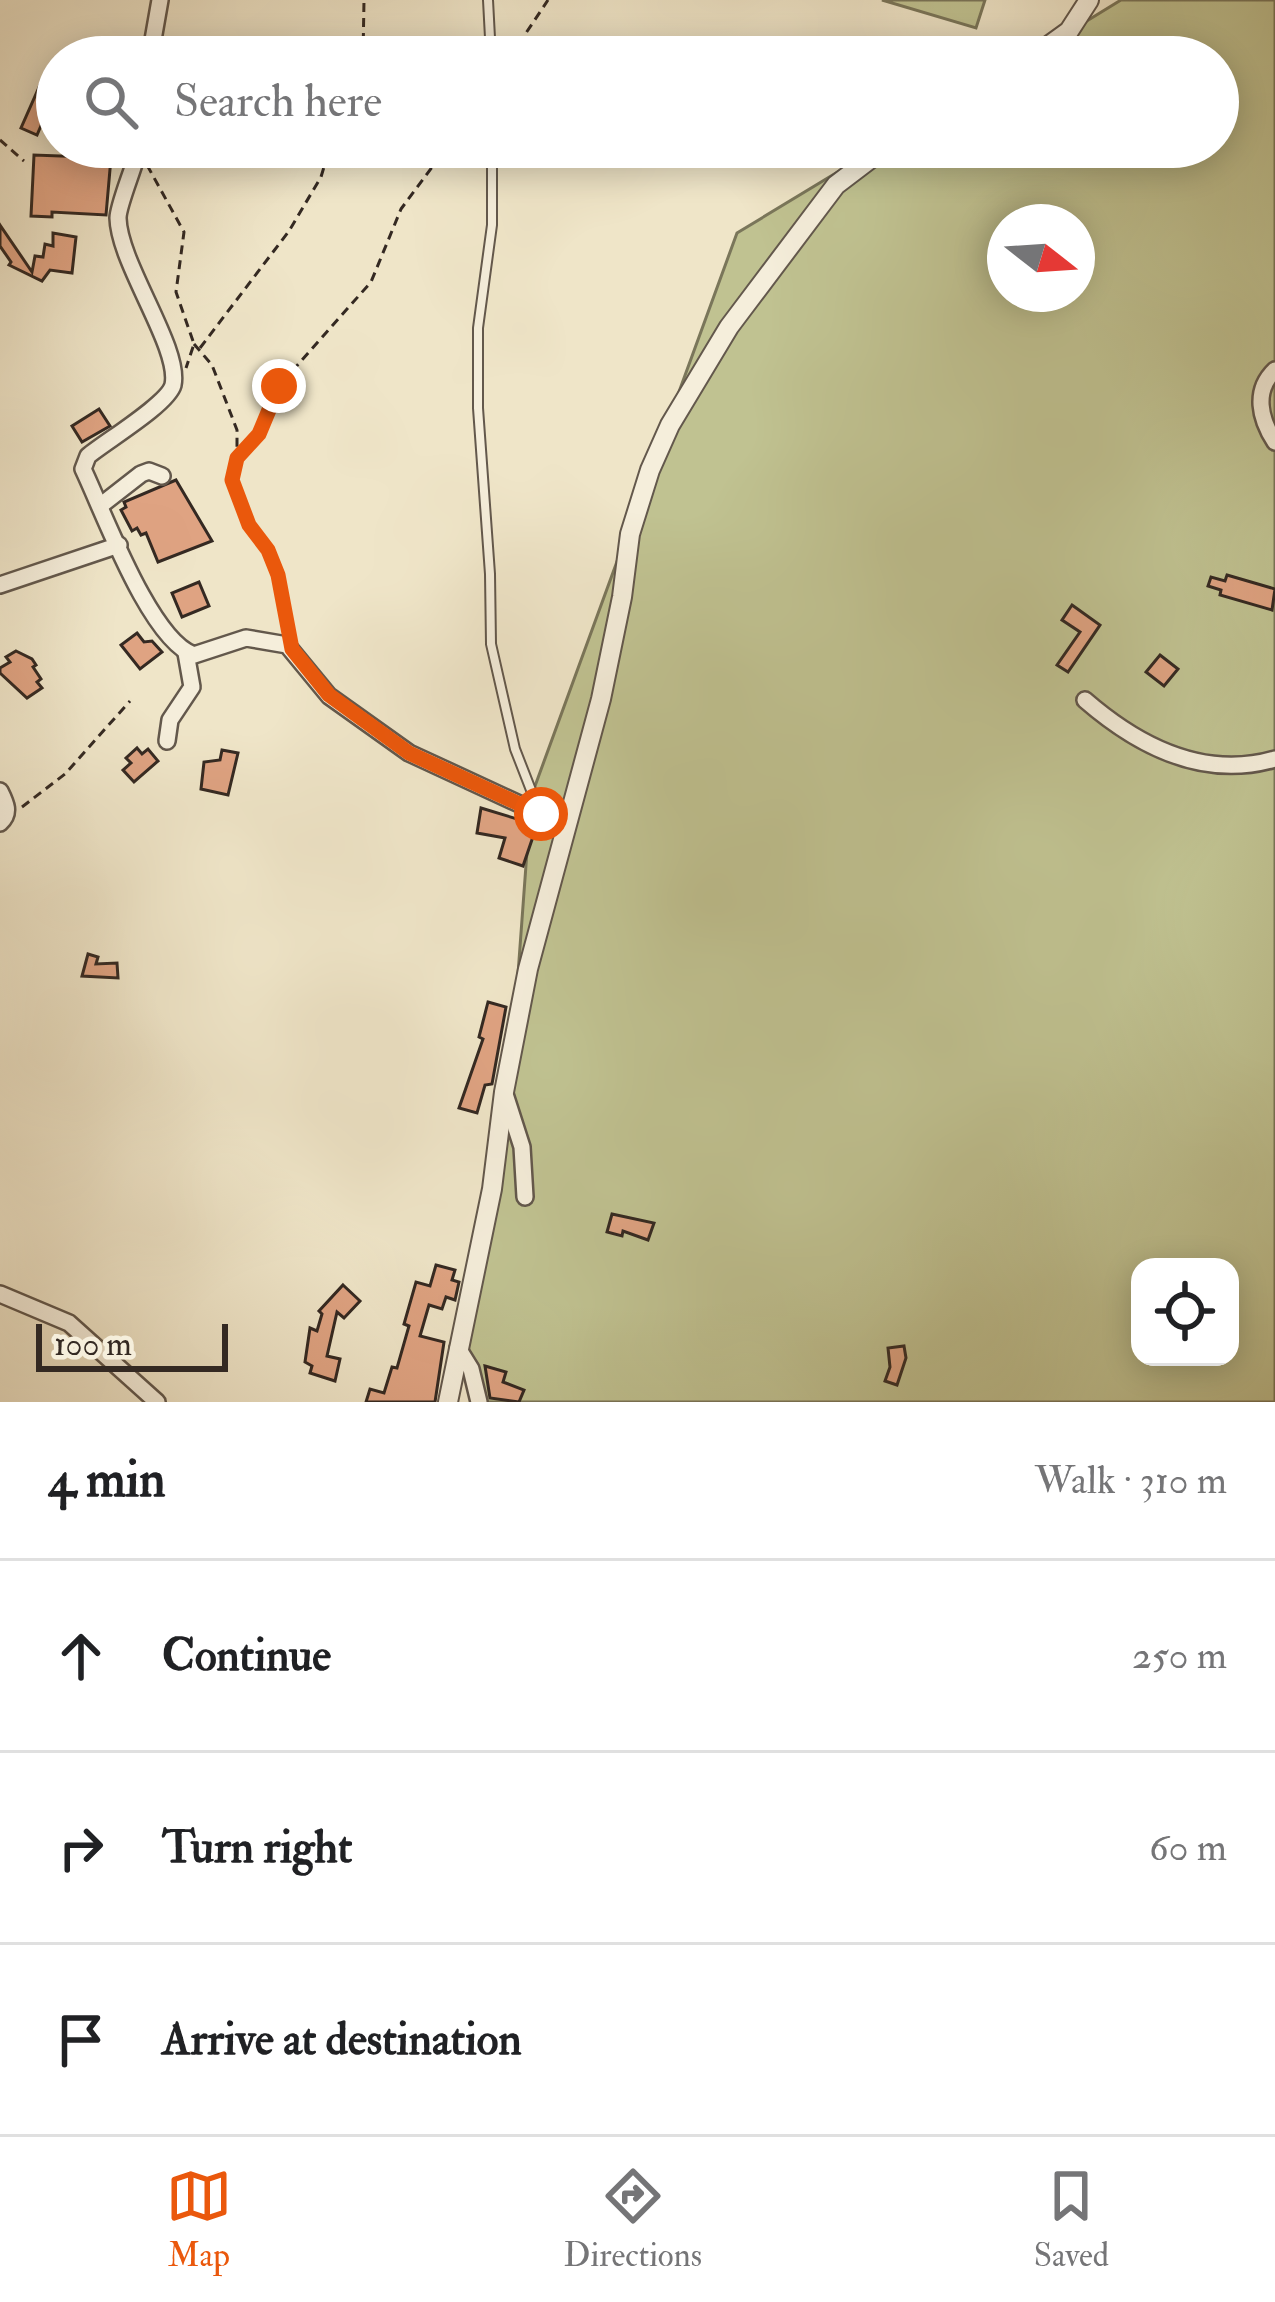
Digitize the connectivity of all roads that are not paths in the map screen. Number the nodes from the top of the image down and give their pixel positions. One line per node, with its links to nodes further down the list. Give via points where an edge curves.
1 (160, 0): 4 (street)
2 (488, 0): 5 (lane)
3 (1089, 0): 6 (street)
4 (154, 36)
5 (490, 36)
6 (1062, 36)
7 (133, 168): 13 (street, via 119,208 121,234 173,368 173,388 88,456 83,469)
8 (492, 168): 21 (lane, via 478,328 491,644 515,748)
9 (858, 168): 23 (street, via 816,209 698,373 661,444 630,534 614,641)
10 (1275, 370): 11 (street, via 1260,403)
11 (1275, 442)
12 (162, 476): 13 (street, via 148,471)
13 (100, 506): 14 (street)
14 (119, 545): 15 (street); 16 (street, via 167,639)
15 (0, 585)
16 (186, 652): 18 (street, via 192,687 170,720); 21 (street, via 246,638 280,643 329,695 409,753)
17 (1085, 700): 19 (street, via 1159,752 1231,765)
18 (167, 741)
19 (1275, 759)
20 (0, 791): 22 (street, via 8,806)
21 (541, 814): 23 (street)
22 (3, 820)
23 (567, 826): 24 (street)
24 (504, 1092): 25 (street); 27 (street)
25 (525, 1196)
26 (0, 1294): 28 (street, via 69,1323)
27 (458, 1348): 29 (street); 30 (street)
28 (157, 1402)
29 (448, 1402)
30 (479, 1402)

